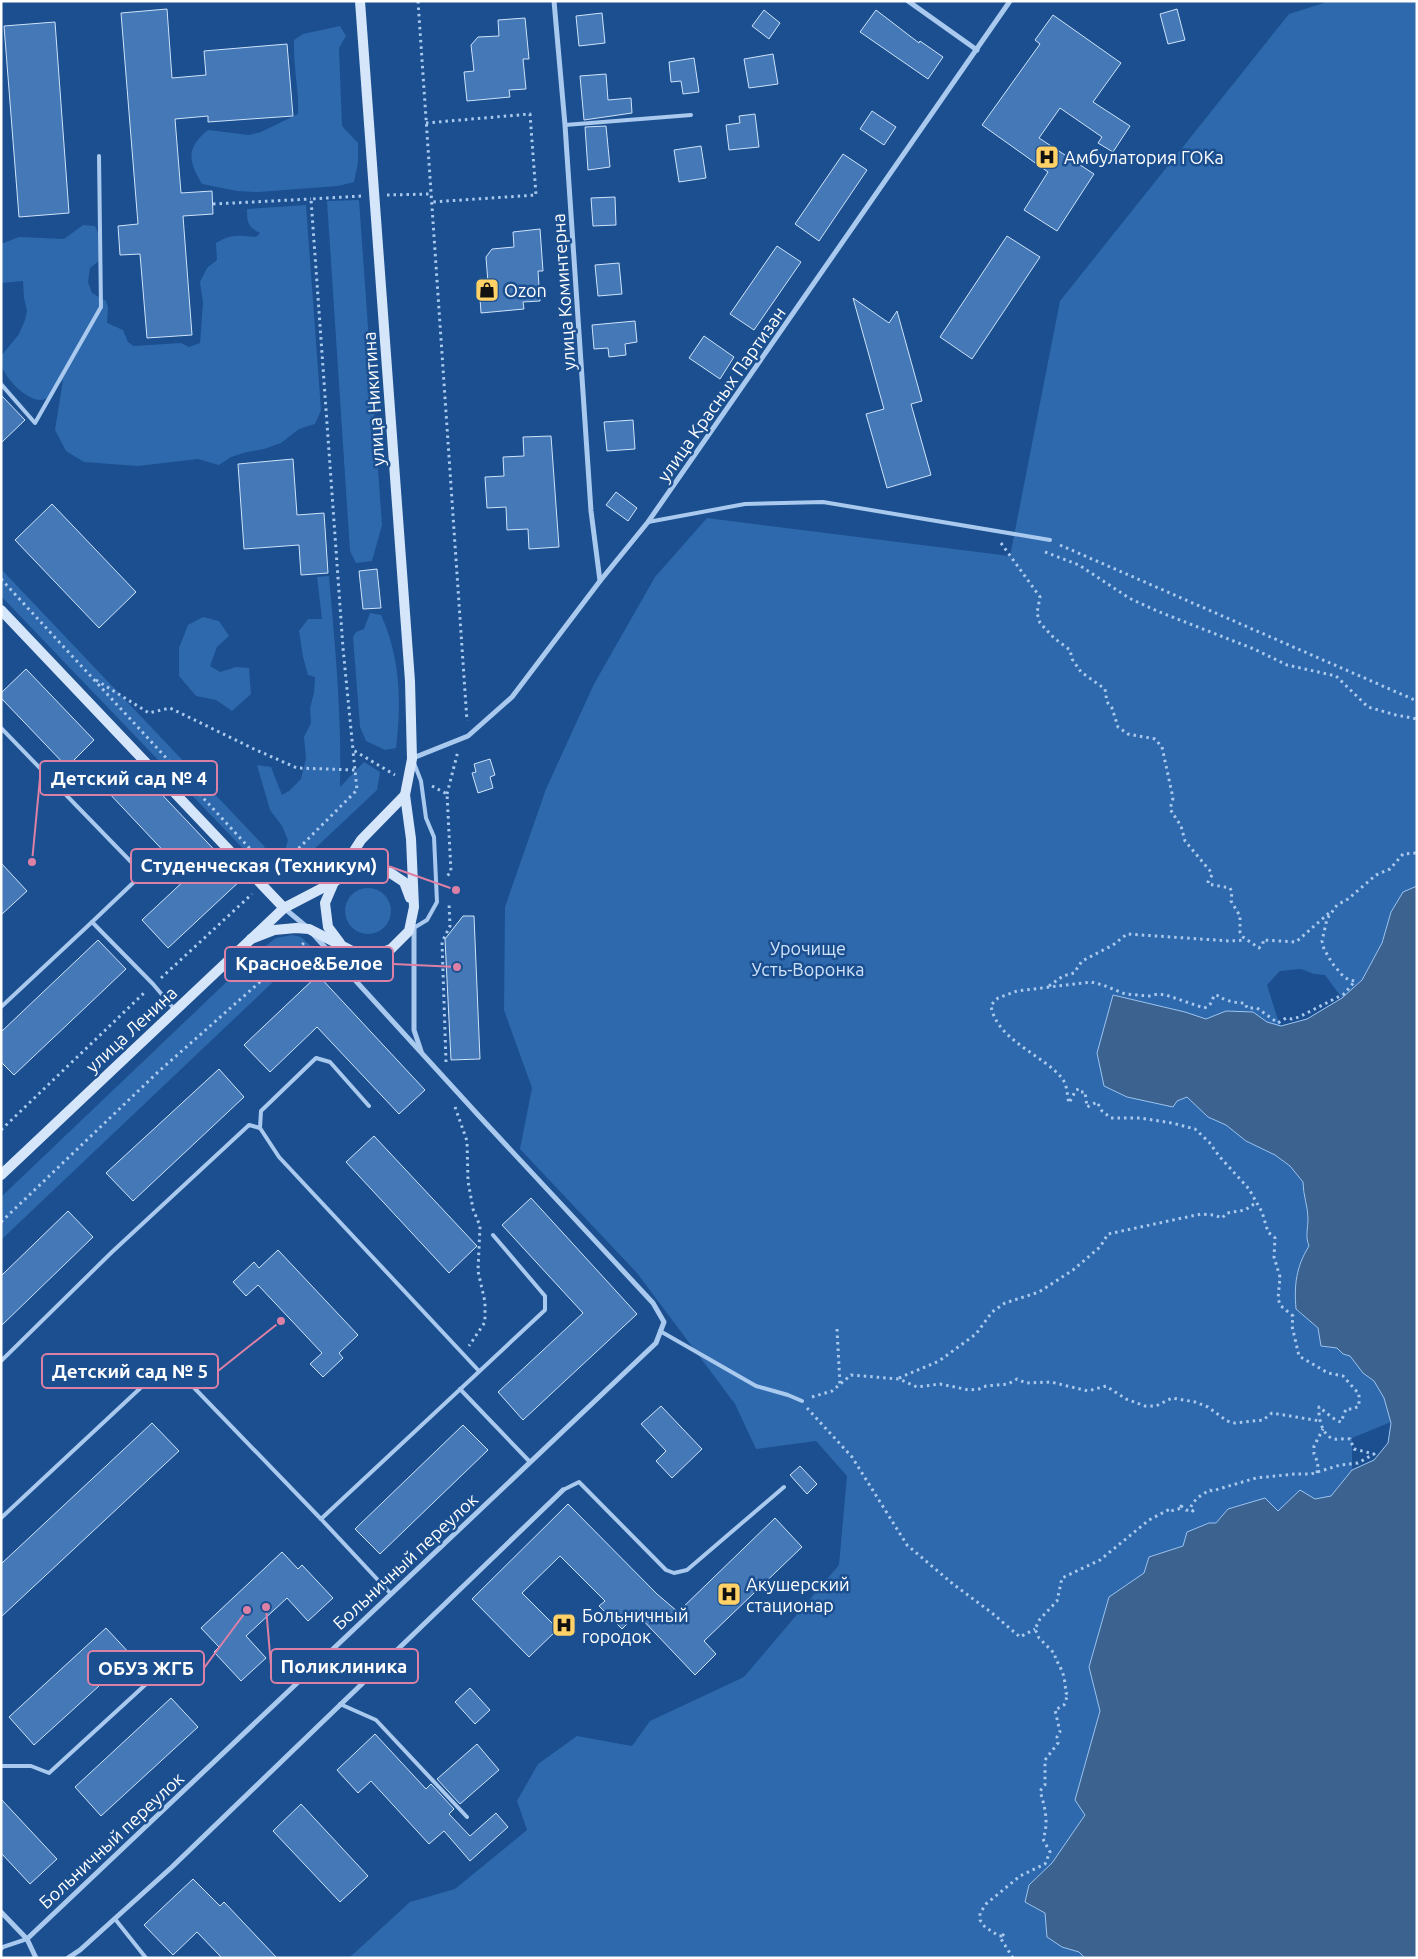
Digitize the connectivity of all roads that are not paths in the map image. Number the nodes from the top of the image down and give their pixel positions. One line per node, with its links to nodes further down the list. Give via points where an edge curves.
1 (360, 1): 15 (main road, улица Никитина, via 410,681)
2 (554, 1): 7 (street, улица Коминтерна)
3 (908, 1): 5 (street)
4 (1010, 1): 5 (street, улица Красных Партизан)
5 (977, 50): 10 (street, улица Красных Партизан)
6 (691, 115): 7 (lane)
7 (566, 125): 12 (street, улица Коминтерна, via 591,511)
8 (99, 156): 9 (lane, via 101,307 35,423)
9 (1, 384)
10 (648, 522): 11 (lane, via 745,504 823,502); 12 (street, улица Красных Партизан)
11 (1050, 540)
12 (600, 581): 15 (street, улица Красных Партизан, via 512,698 468,736)
13 (1, 610): 19 (main road)
14 (1, 728): 20 (lane, via 138,869 134,882)
15 (412, 759): 16 (main road, улица Никитина); 21 (lane, via 421,781 426,818 434,837 437,902 427,920)
16 (406, 794): 17 (main road, via 361,840); 18 (main road, улица Никитина)
17 (334, 882): 18 (main road, via 356,867 382,868 404,882); 19 (main road, улица Ленина); 24 (main road, via 325,903 328,927)
18 (414, 907): 21 (street); 25 (main road, via 409,931)
19 (284, 908): 22 (street); 23 (main road, улица Ленина)
20 (92, 922): 26 (lane); 27 (lane)
21 (414, 927): 25 (lane); 28 (street, via 414,1030)
22 (312, 932): 23 (main road, via 296,928 274,930); 24 (main road); 28 (street)
23 (251, 939): 27 (main road, улица Ленина)
24 (342, 946): 25 (main road, via 358,954 375,955)
25 (391, 949)
26 (1, 1007)
27 (175, 1010): 31 (main road, улица Ленина)
28 (422, 1054): 33 (street, Больничный переулок, via 653,1303 664,1322)
29 (369, 1106): 30 (lane, via 330,1062 316,1058 261,1111)
30 (260, 1128): 34 (lane, via 249,1125); 35 (lane, via 279,1157)
31 (1, 1175)
32 (493, 1235): 35 (lane, via 545,1296 545,1310)
33 (660, 1331): 37 (lane, via 756,1386); 38 (street, Больничный переулок, via 656,1343)
34 (1, 1361)
35 (479, 1371): 36 (lane)
36 (460, 1389): 38 (lane); 42 (lane)
37 (802, 1402)
38 (530, 1462): 43 (street, Больничный переулок)
39 (784, 1487): 40 (lane, via 686,1570 674,1574 666,1570 580,1482)
40 (563, 1490): 45 (street)
41 (1, 1518): 42 (lane, via 164,1366 175,1368)
42 (321, 1519): 43 (lane)
43 (391, 1594): 50 (street, Больничный переулок)
44 (180, 1653): 46 (lane, via 48,1773 31,1766)
45 (340, 1704): 47 (lane, via 376,1720); 49 (street)
46 (1, 1766)
47 (467, 1816)
48 (1, 1912): 50 (street)
49 (115, 1919): 53 (street); 54 (lane)
50 (27, 1939): 51 (lane); 52 (street)
51 (1, 1949)
52 (36, 1958)
53 (68, 1958)
54 (146, 1958)

